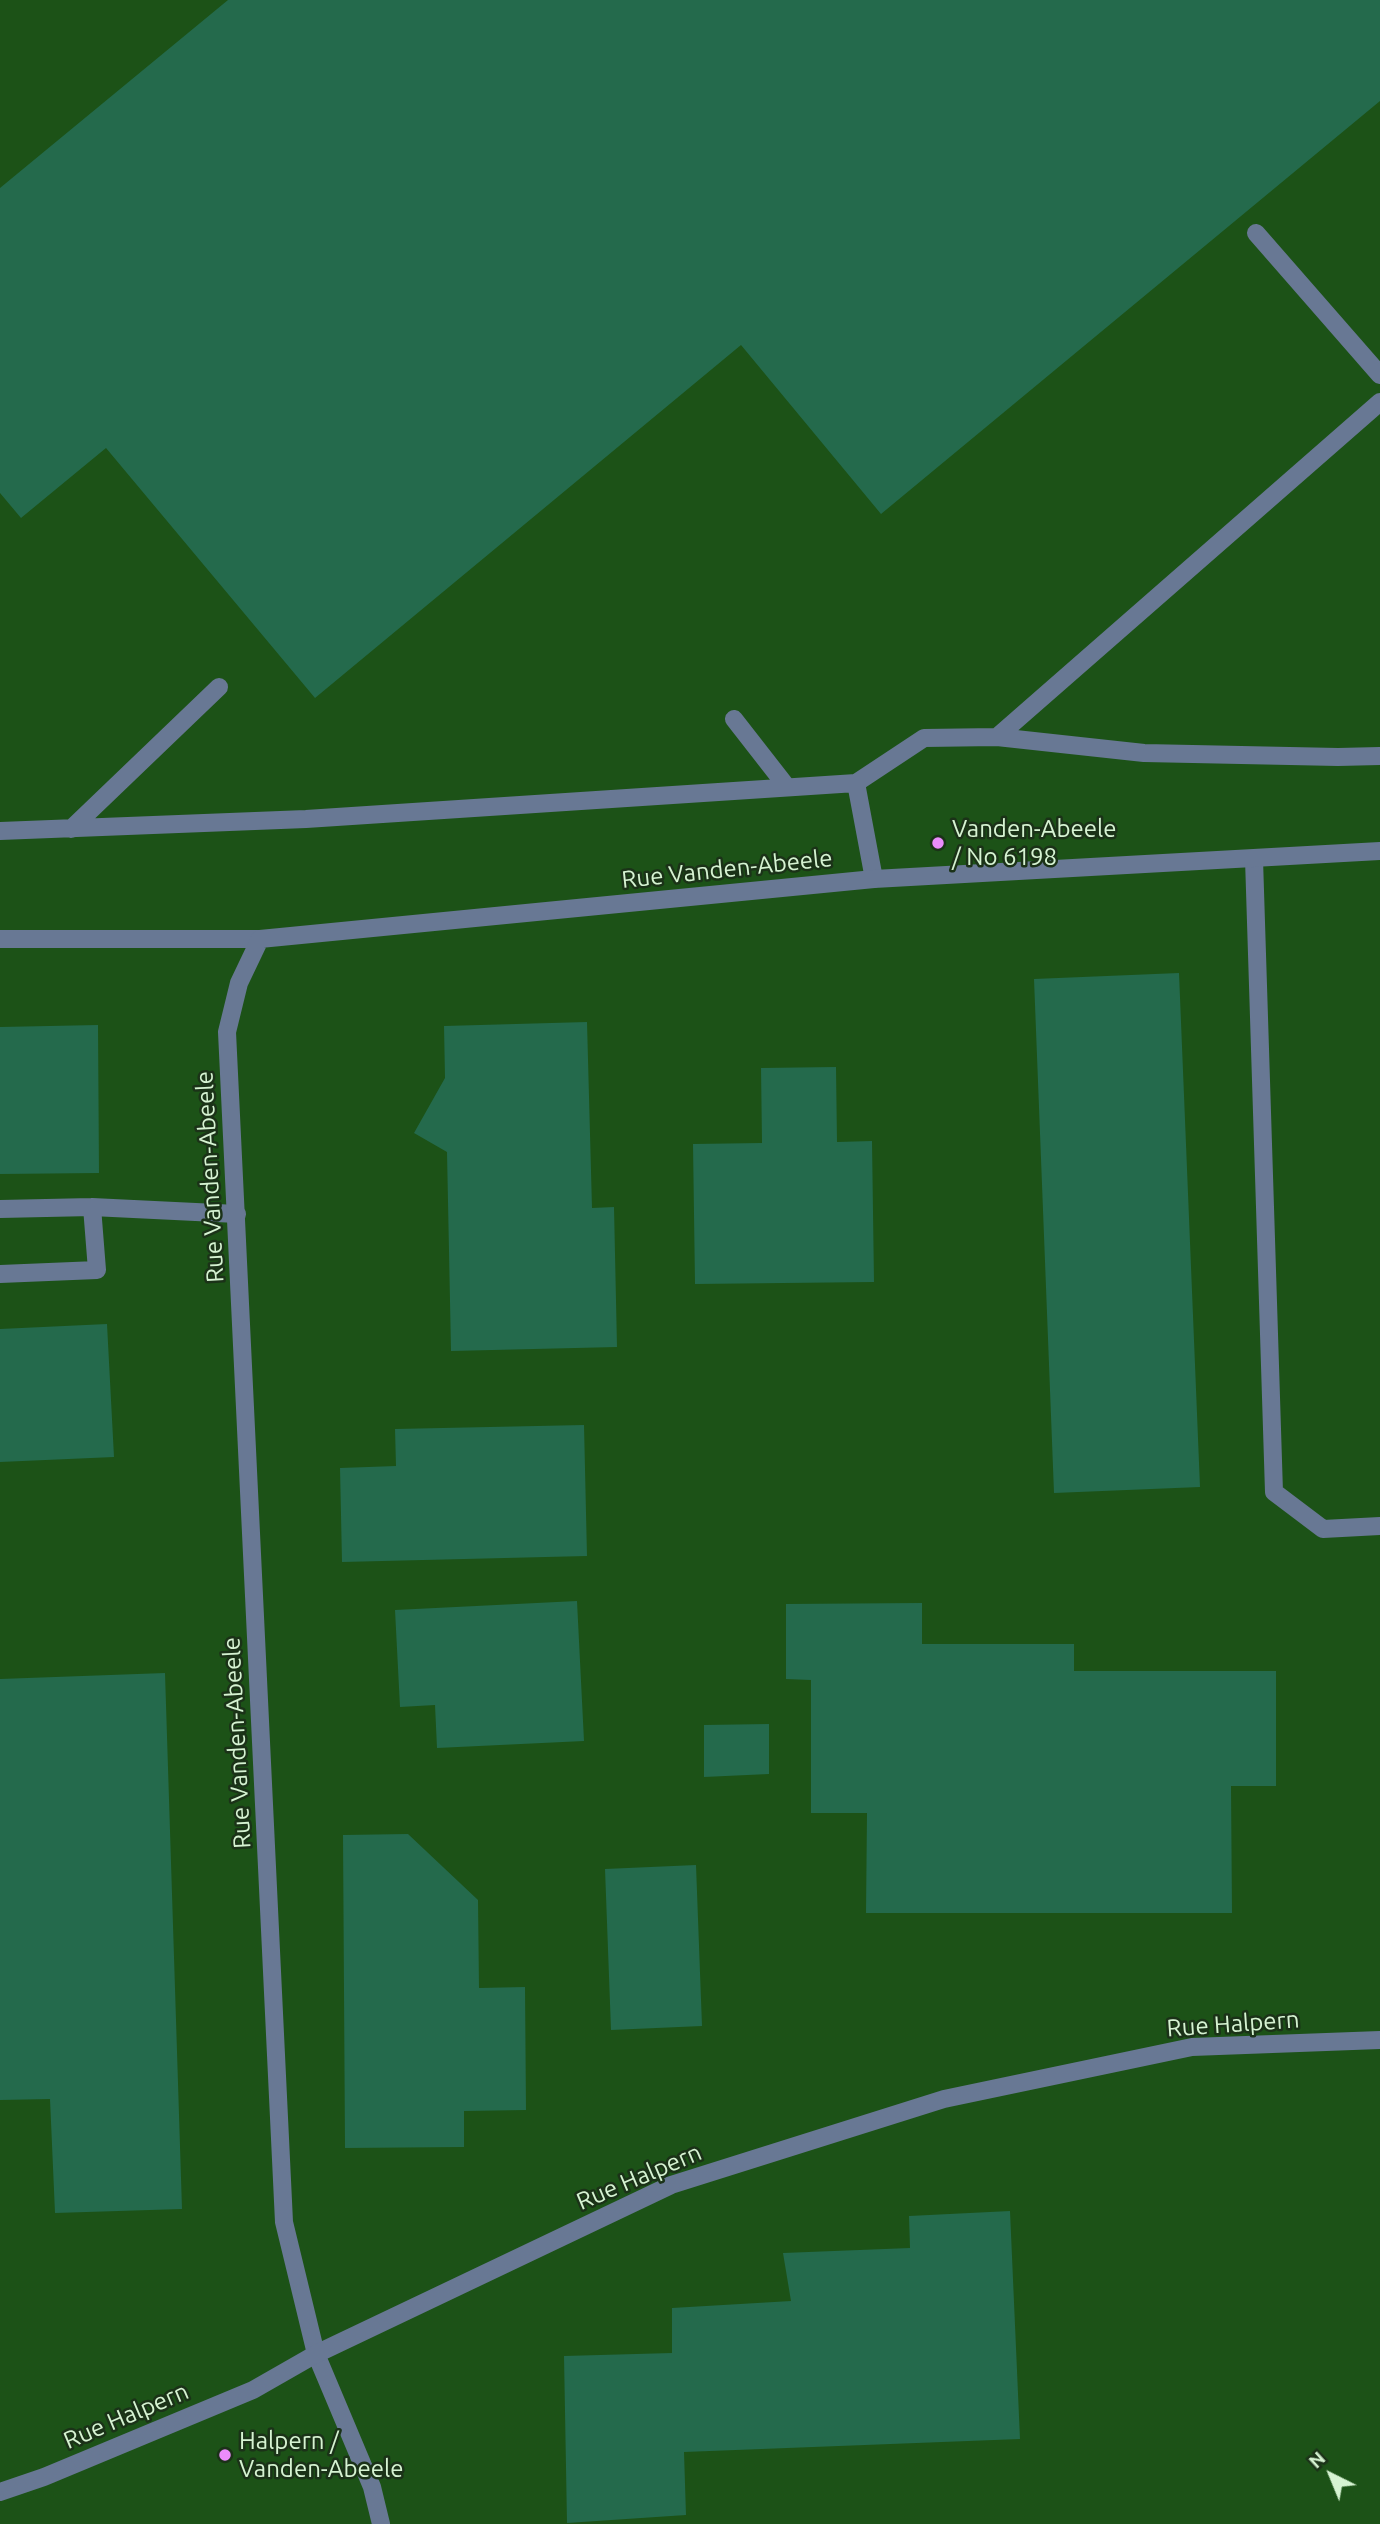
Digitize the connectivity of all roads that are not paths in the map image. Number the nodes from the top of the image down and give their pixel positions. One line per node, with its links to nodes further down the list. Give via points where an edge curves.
1 (1256, 233): 2 (street)
2 (1380, 375)
3 (1380, 402): 6 (street)
4 (219, 687): 10 (street)
5 (734, 719): 9 (street)
6 (997, 737): 7 (street, via 1144,753); 8 (street, via 924,737)
7 (1380, 756)
8 (856, 783): 9 (street); 14 (street)
9 (787, 787): 10 (street, via 306,819)
10 (71, 829): 11 (street)
11 (0, 831)
12 (1380, 851): 13 (street, Rue Vanden-Abeele)
13 (1254, 859): 14 (street, Rue Vanden-Abeele); 21 (street, via 1274,1492 1323,1529)
14 (874, 879): 16 (street, Rue Vanden-Abeele)
15 (0, 939): 16 (street)
16 (260, 939): 19 (street, Rue Vanden-Abeele, via 239,983 227,1032)
17 (92, 1207): 18 (street); 19 (street); 20 (street, via 97,1270)
18 (0, 1209)
19 (236, 1214): 23 (street, Rue Vanden-Abeele, via 284,2222)
20 (0, 1274)
21 (1380, 1526)
22 (1380, 2040): 23 (street, Rue Halpern, via 1192,2047 944,2099 671,2185)
23 (316, 2354): 24 (street, Rue Halpern, via 253,2390); 25 (street, Rue Vanden-Abeele, via 372,2487)
24 (0, 2492)
25 (381, 2524)

